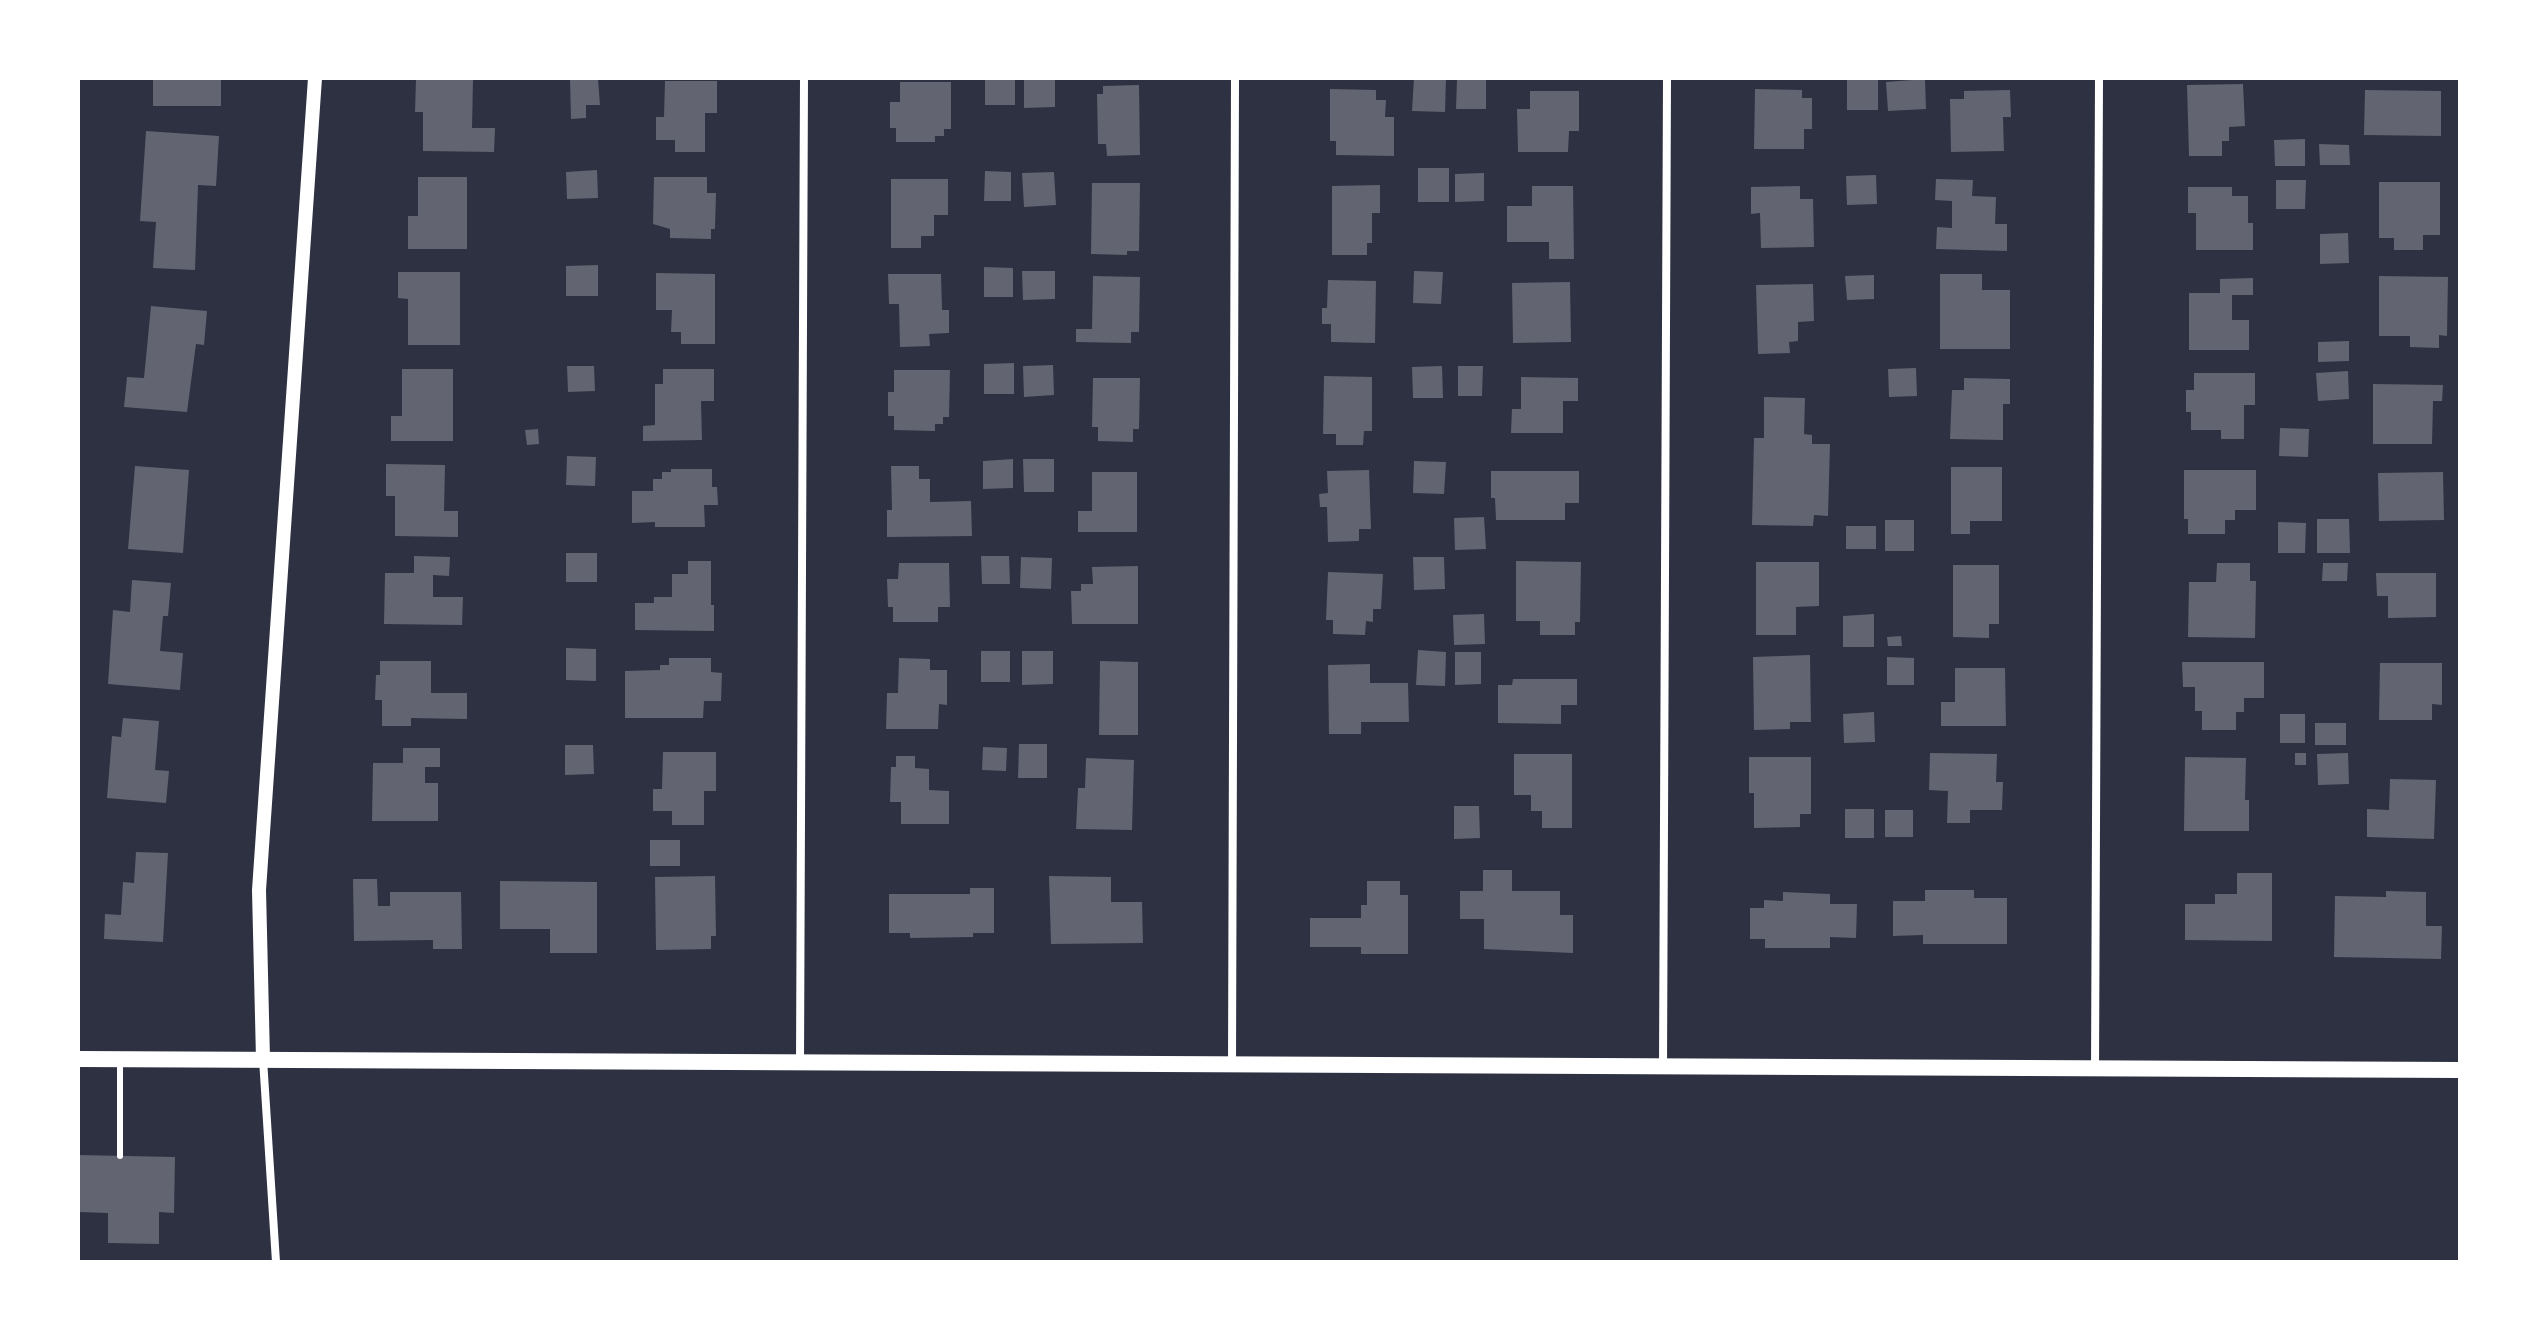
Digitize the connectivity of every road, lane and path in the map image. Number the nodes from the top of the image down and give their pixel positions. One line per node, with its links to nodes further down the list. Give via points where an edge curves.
1 (315, 78): 8 (street, via 259,890)
2 (804, 78): 9 (street)
3 (1235, 78): 10 (street)
4 (1667, 78): 11 (street)
5 (2099, 78): 12 (street)
6 (78, 1059): 7 (main road)
7 (120, 1059): 8 (main road); 14 (lane)
8 (263, 1059): 9 (main road); 15 (street)
9 (800, 1061): 10 (main road)
10 (1232, 1064): 11 (main road)
11 (1663, 1066): 12 (main road)
12 (2095, 1068): 13 (main road)
13 (2460, 1070)
14 (120, 1156)
15 (276, 1262)

